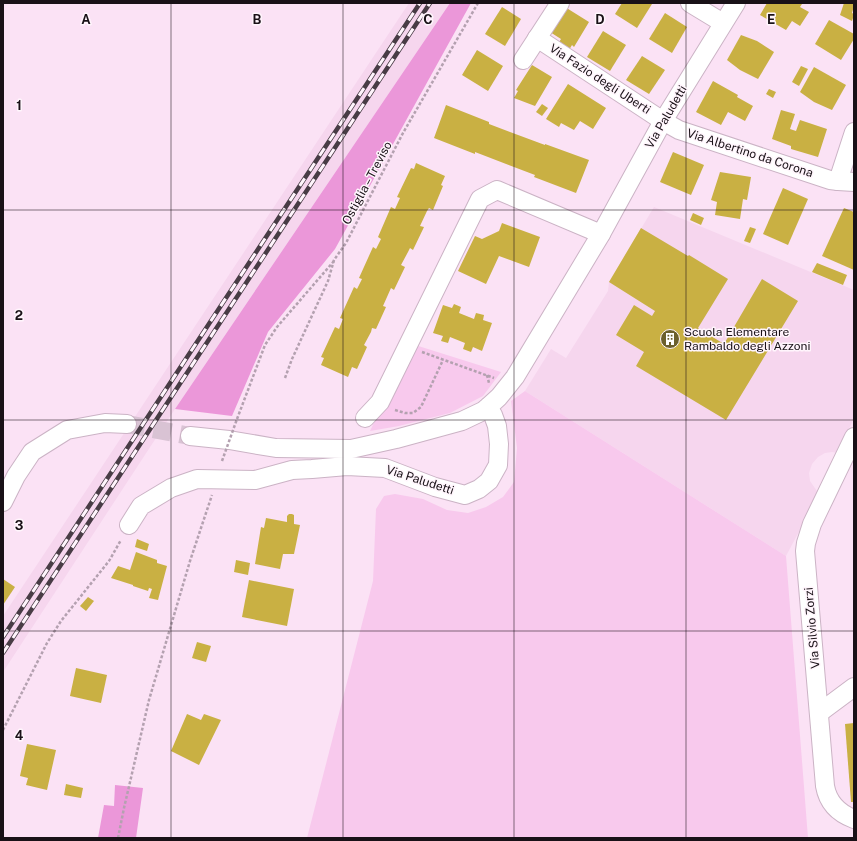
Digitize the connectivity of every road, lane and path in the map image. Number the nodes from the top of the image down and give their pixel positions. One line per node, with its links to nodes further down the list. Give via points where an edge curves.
1 (478, 3): 12 (path, Ostiglia – Treviso, via 403,133 346,243)
2 (560, 3): 6 (street)
3 (690, 3): 5 (street)
4 (736, 3): 5 (street, Via Paludetti)
5 (724, 23): 8 (street, Via Paludetti)
6 (537, 38): 7 (street); 8 (street, Via Fazio degli Uberti)
7 (523, 60)
8 (663, 121): 10 (street, Via Albertino da Corona, via 679,130 830,180); 11 (street, Via Paludetti)
9 (854, 132): 10 (street, Via Albertino da Corona)
10 (846, 181)
11 (601, 234): 13 (street, via 497,190 480,198); 18 (street, Via Paludetti, via 515,377 500,397)
12 (334, 260): 15 (path, Ostiglia – Treviso, via 328,281); 23 (path, bridge, via 277,327 266,345)
13 (407, 347): 14 (path); 17 (street)
14 (443, 360): 16 (path); 17 (path, via 422,408 413,414 406,414)
15 (285, 378)
16 (499, 378)
17 (380, 402): 19 (street)
18 (488, 407): 21 (street, Via Paludetti, via 462,421 351,449 276,448); 26 (street, Via Paludetti, via 497,426 498,465 489,481 465,495 435,487 385,468 312,468 292,470 255,480 197,479 171,488 141,506)
19 (365, 418)
20 (126, 424): 25 (street, via 105,423 67,430 32,452)
21 (190, 436)
22 (854, 437): 28 (street, Via Silvio Zorzi, via 812,524 806,543)
23 (222, 462)
24 (212, 493): 31 (path, via 149,700)
25 (3, 502)
26 (129, 525): 29 (path, via 109,561 61,621 47,643)
27 (854, 687): 28 (street)
28 (819, 712): 30 (street, Via Silvio Zorzi, via 824,775 829,800 843,814)
29 (3, 730)
30 (854, 819)
31 (118, 838)

